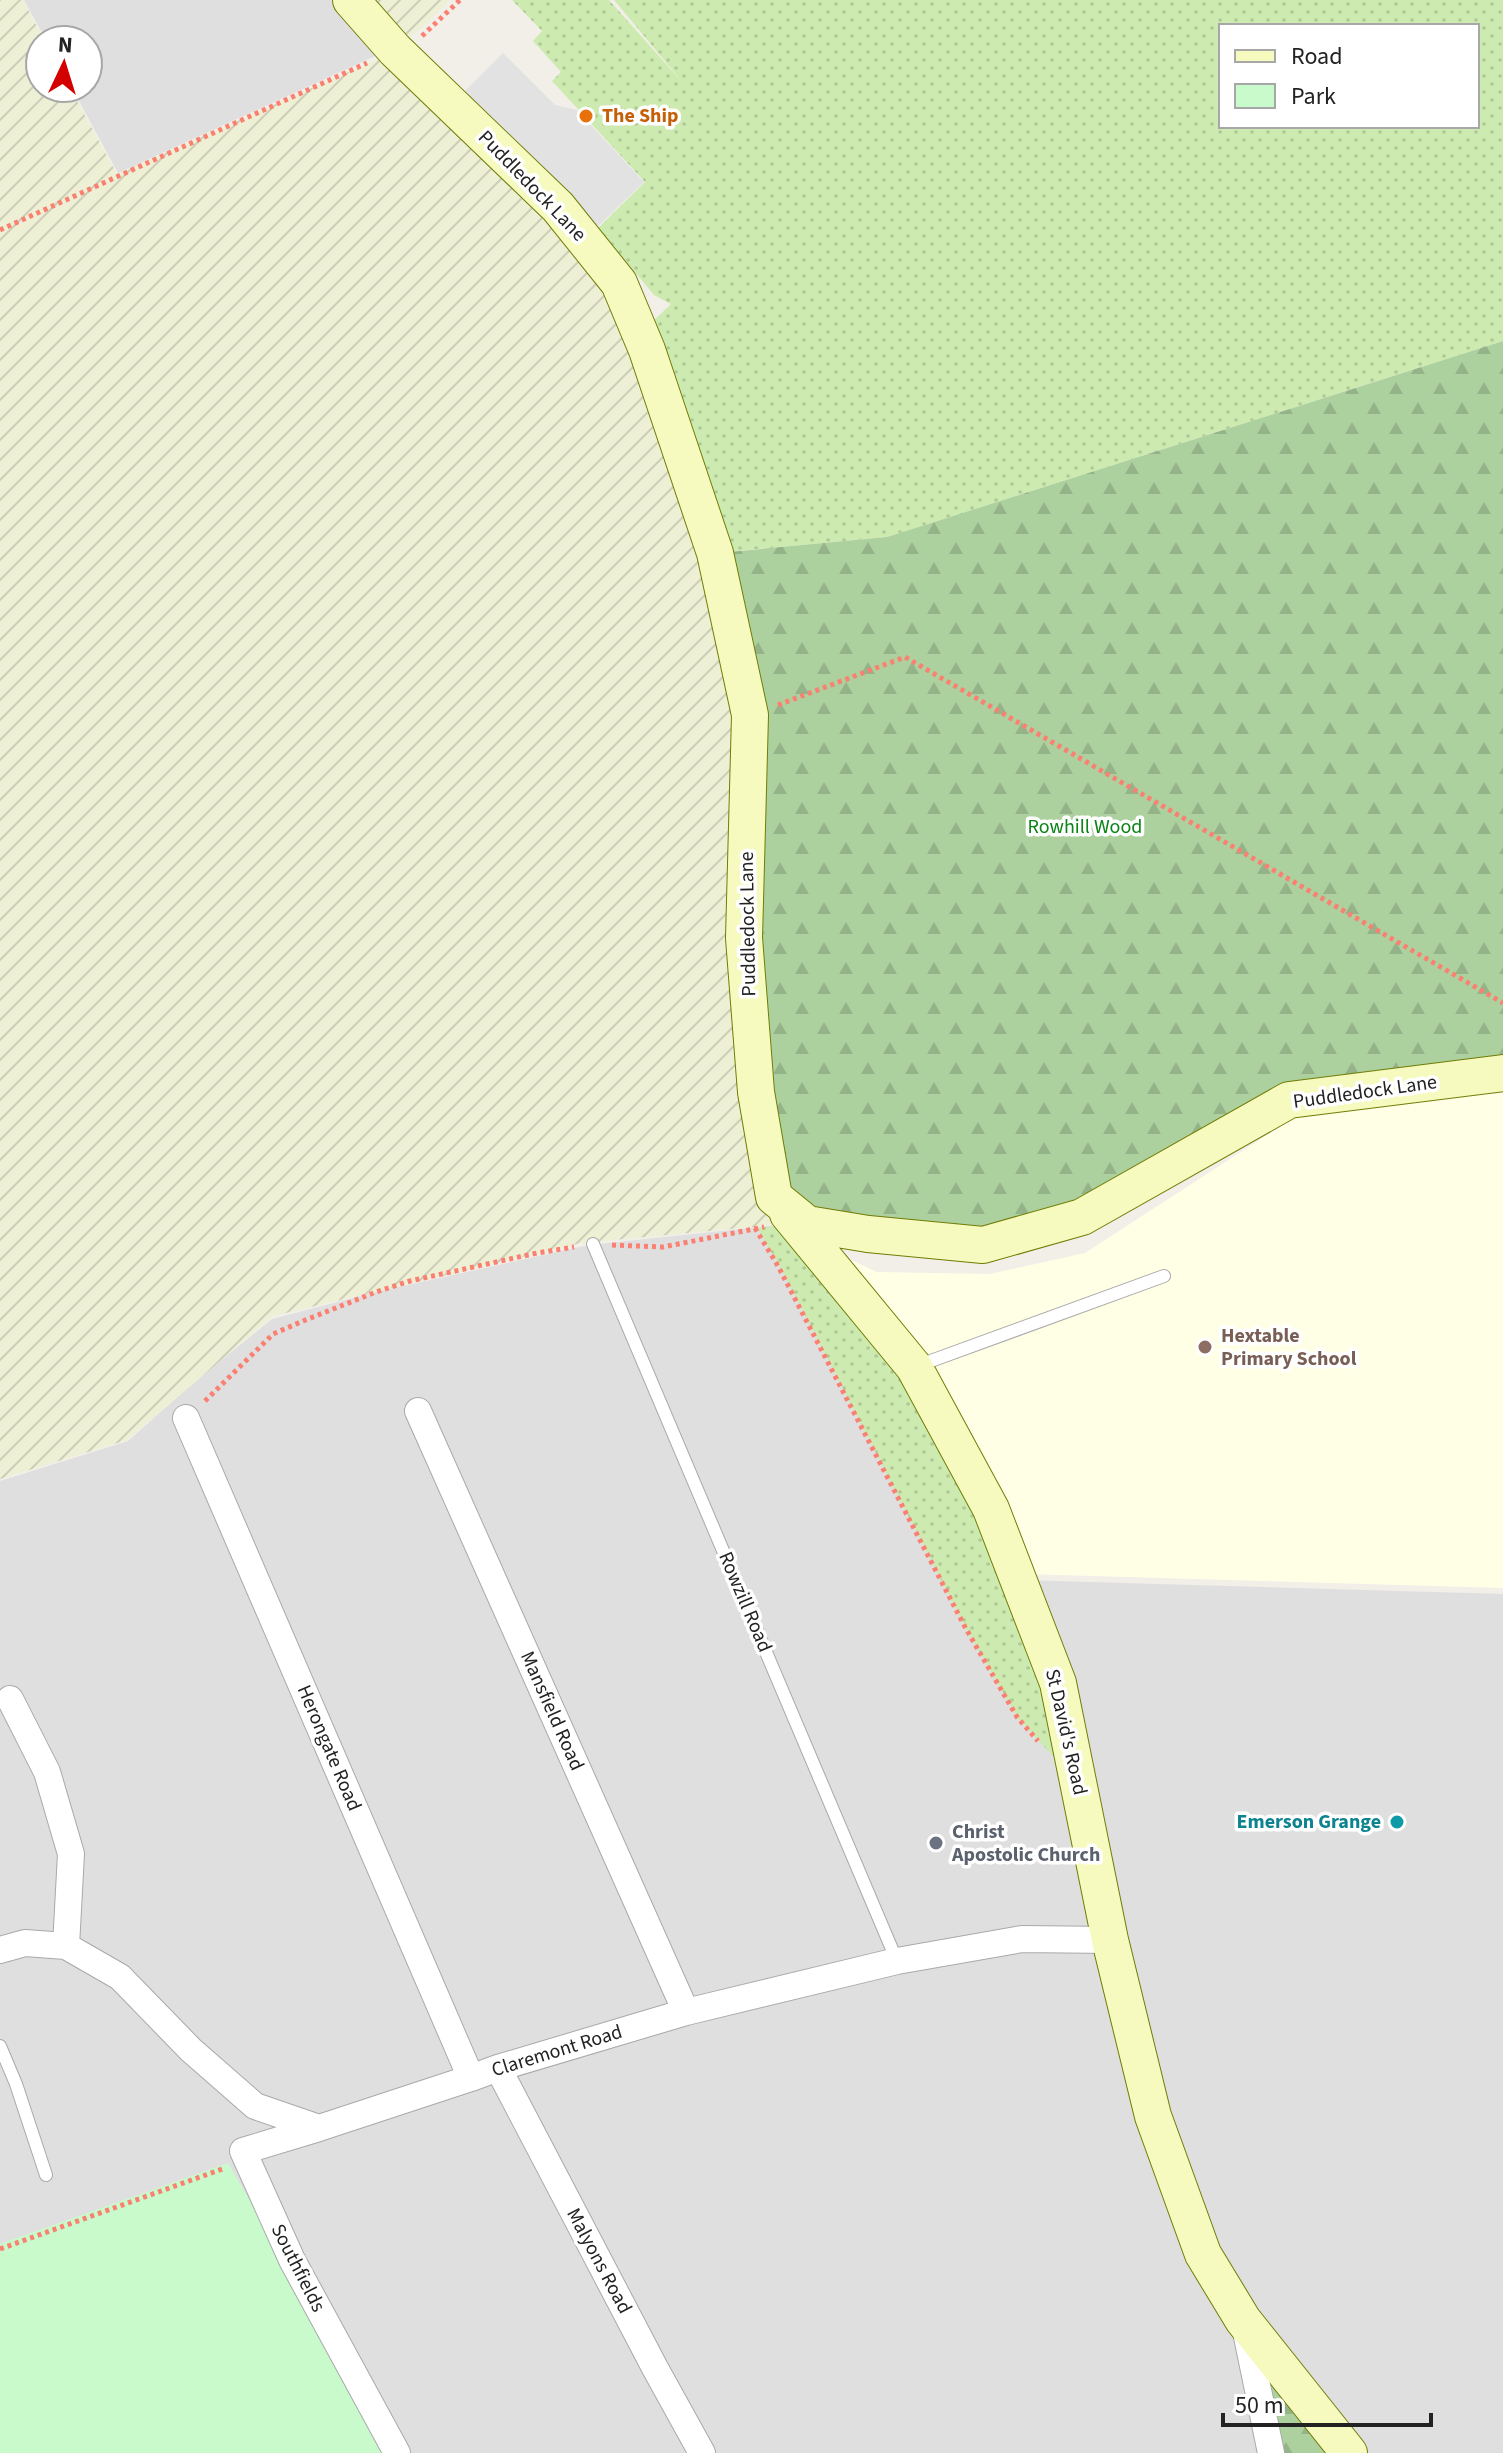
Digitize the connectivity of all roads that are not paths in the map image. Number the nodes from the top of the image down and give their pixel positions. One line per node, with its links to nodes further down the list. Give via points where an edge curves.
1 (351, 0): 3 (street, Puddledock Lane, via 395,50 558,207 619,283 647,350 715,553 750,715 744,938 756,1092)
2 (1503, 1073): 3 (street, Puddledock Lane, via 1289,1100 1082,1217 983,1245 807,1224)
3 (774, 1197): 6 (street, St David's Road)
4 (593, 1244): 13 (lane, Rowzill Road)
5 (1164, 1276): 6 (lane)
6 (914, 1367): 10 (street, St David's Road, via 991,1509 1058,1683)
7 (418, 1411): 14 (street, Mansfield Road)
8 (186, 1418): 17 (street, Herongate Road)
9 (10, 1699): 11 (street, via 47,1772 71,1854)
10 (1110, 1940): 13 (street, Claremont Road, via 1022,1939); 20 (street, St David's Road, via 1157,2127 1203,2254)
11 (66, 1946): 12 (street, via 25,1943); 18 (street, via 120,1977 255,2106)
12 (0, 1950)
13 (897, 1961): 14 (street, Claremont Road)
14 (686, 2012): 16 (street, Claremont Road)
15 (0, 2046): 19 (lane)
16 (498, 2068): 17 (street, Claremont Road); 22 (street, Malyons Road)
17 (471, 2078): 18 (street, Claremont Road)
18 (319, 2128): 21 (street, Southfields, via 243,2151 292,2260)
19 (46, 2175)
20 (1243, 2320): 23 (street, St David's Road); 24 (street, St David's Road)
21 (397, 2453)
22 (702, 2453)
23 (1271, 2453)
24 (1349, 2453)

